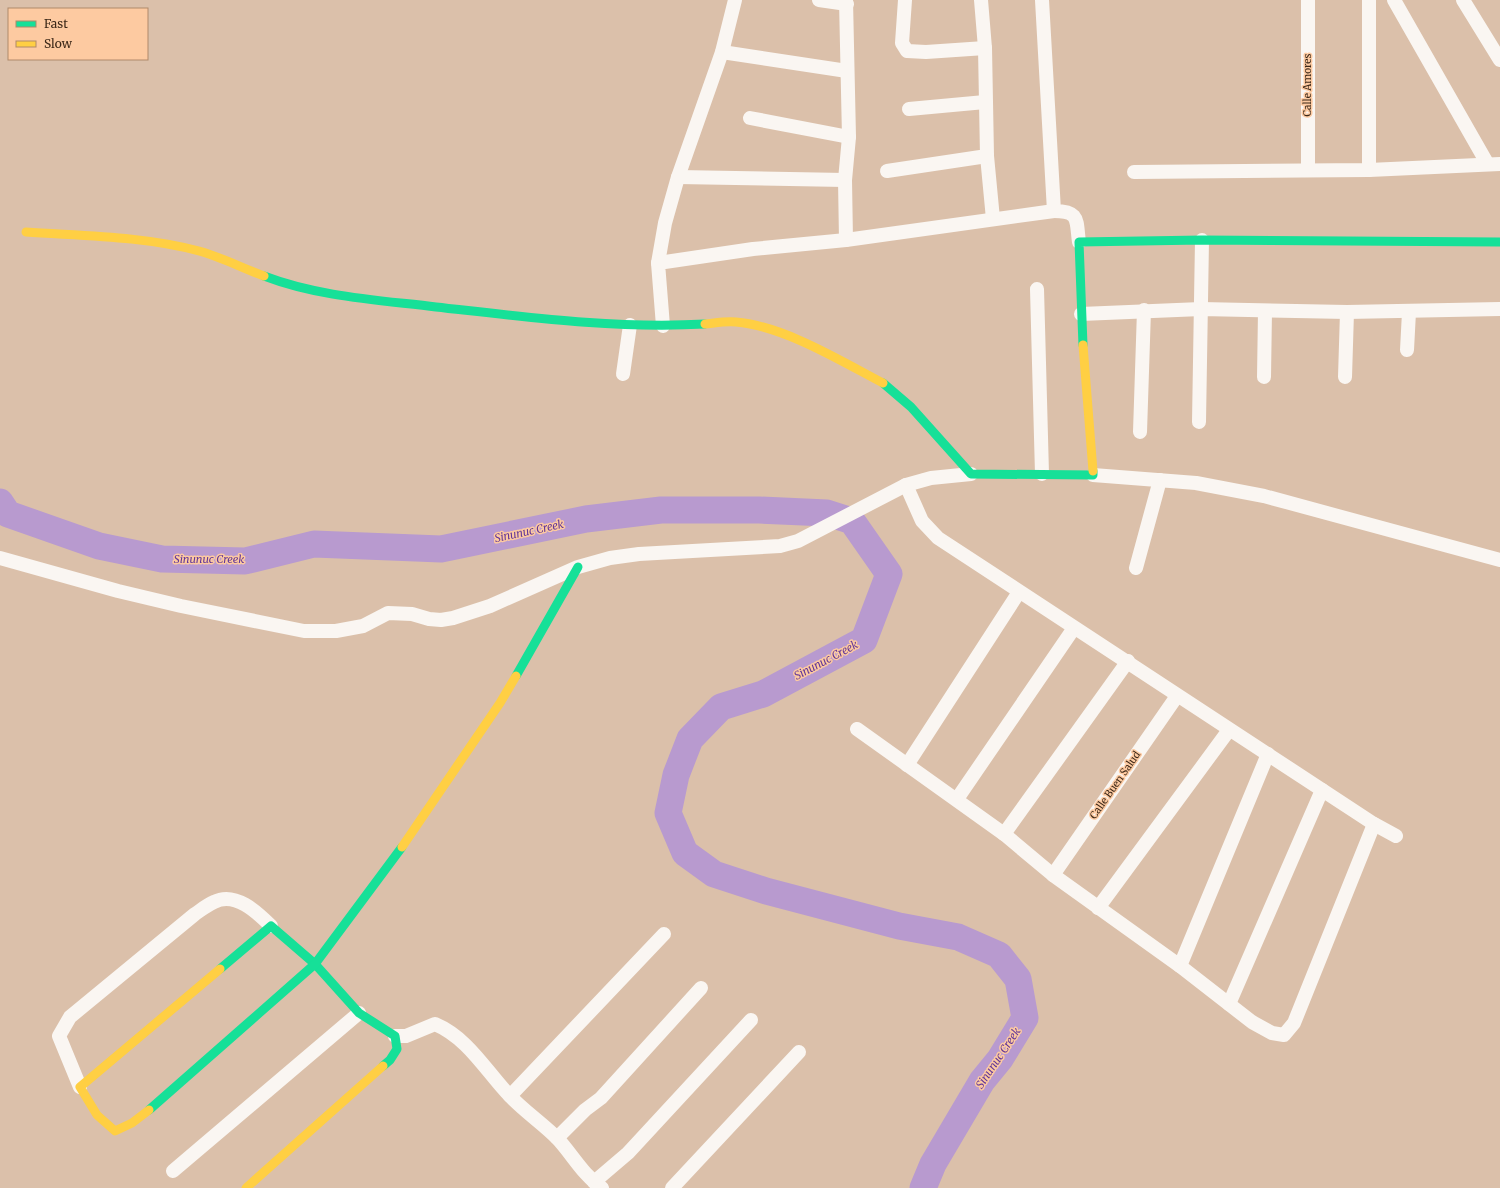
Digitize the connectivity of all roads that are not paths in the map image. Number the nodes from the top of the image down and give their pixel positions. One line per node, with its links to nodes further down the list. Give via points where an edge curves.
1 (735, 0): 12 (street)
2 (819, 0): 10 (street)
3 (905, 0): 11 (street, via 902,43 908,51)
4 (981, 0): 11 (street)
5 (1042, 0): 27 (street)
6 (1308, 0): 21 (street, Calle Amores)
7 (1369, 0): 22 (street)
8 (1394, 0): 20 (street)
9 (1463, 0): 13 (street)
10 (847, 2): 14 (street)
11 (985, 48): 15 (street)
12 (722, 52): 14 (street); 25 (street)
13 (1500, 60)
14 (847, 71): 18 (street)
15 (985, 102): 16 (street); 19 (street)
16 (909, 109)
17 (750, 118): 18 (street)
18 (849, 137): 26 (street)
19 (987, 156): 23 (street); 28 (street)
20 (1494, 164): 22 (street)
21 (1308, 169): 22 (street); 24 (street)
22 (1370, 170)
23 (887, 171)
24 (1134, 172)
25 (678, 177): 26 (street); 34 (street)
26 (845, 180): 30 (street)
27 (1054, 211): 28 (street); 32 (street, via 1068,211 1073,214)
28 (993, 219): 30 (street)
29 (26, 232): 43 (street, via 174,245 295,286 336,295 534,318)
30 (846, 240): 34 (street, via 753,249)
31 (1202, 240): 32 (street); 33 (street); 36 (street)
32 (1079, 242): 42 (street)
33 (1500, 242)
34 (658, 263): 44 (street)
35 (1037, 289): 52 (street)
36 (1200, 309): 37 (street); 39 (street); 49 (street)
37 (1144, 310): 42 (street); 50 (street)
38 (1500, 310): 41 (street)
39 (1266, 311): 40 (street); 47 (street)
40 (1347, 312): 41 (street); 48 (street)
41 (1409, 312): 45 (street)
42 (1081, 314): 53 (street)
43 (630, 325): 44 (street); 46 (street)
44 (663, 326): 51 (street, via 735,322 756,325 808,344 884,384 911,407)
45 (1407, 350)
46 (624, 374)
47 (1264, 377)
48 (1346, 377)
49 (1199, 422)
50 (1140, 432)
51 (971, 474): 52 (street); 55 (street, via 931,478)
52 (1042, 474): 53 (street)
53 (1093, 475): 54 (street)
54 (1160, 480): 57 (street, via 1196,483 1264,496); 59 (street)
55 (906, 485): 58 (street, via 798,541 780,546 639,554 610,558); 60 (street, via 922,522 938,538)
56 (0, 558): 58 (street, via 118,591 268,624 319,632 362,626 388,613 407,613 441,620 452,618 490,606)
57 (1500, 560)
58 (578, 567): 77 (street, via 500,703 421,820)
59 (1136, 568)
60 (1019, 592): 61 (street); 67 (street)
61 (1074, 628): 62 (street); 69 (street)
62 (1128, 662): 63 (street); 71 (street)
63 (1177, 696): 65 (street); 73 (street, Calle Buen Salud)
64 (857, 729): 67 (street)
65 (1230, 730): 66 (street); 74 (street)
66 (1268, 754): 68 (street); 78 (street)
67 (907, 765): 69 (street)
68 (1322, 790): 70 (street); 80 (street)
69 (957, 800): 71 (street)
70 (1374, 824): 72 (street); 80 (street, via 1289,1031 1284,1035 1272,1033 1252,1022)
71 (1004, 834): 73 (street)
72 (1396, 836)
73 (1053, 874): 74 (street)
74 (1098, 908): 78 (street)
75 (271, 926): 77 (street); 85 (street); 85 (street, via 259,913 244,904 228,899 214,901 70,1017 59,1036)
76 (664, 934): 86 (street)
77 (316, 964): 81 (street); 85 (street, via 132,1124 114,1131 97,1116)
78 (1180, 966): 80 (street)
79 (701, 988): 87 (street, via 601,1098)
80 (1230, 1004)
81 (359, 1013): 83 (street); 88 (street)
82 (751, 1020): 89 (street)
83 (395, 1036): 86 (street, via 406,1036 435,1024 446,1029 469,1048); 90 (street, via 397,1048 390,1060)
84 (799, 1052): 91 (street)
85 (80, 1087)
86 (510, 1096): 87 (street)
87 (557, 1138): 89 (street)
88 (173, 1171)
89 (598, 1185)
90 (246, 1188)
91 (672, 1188)

